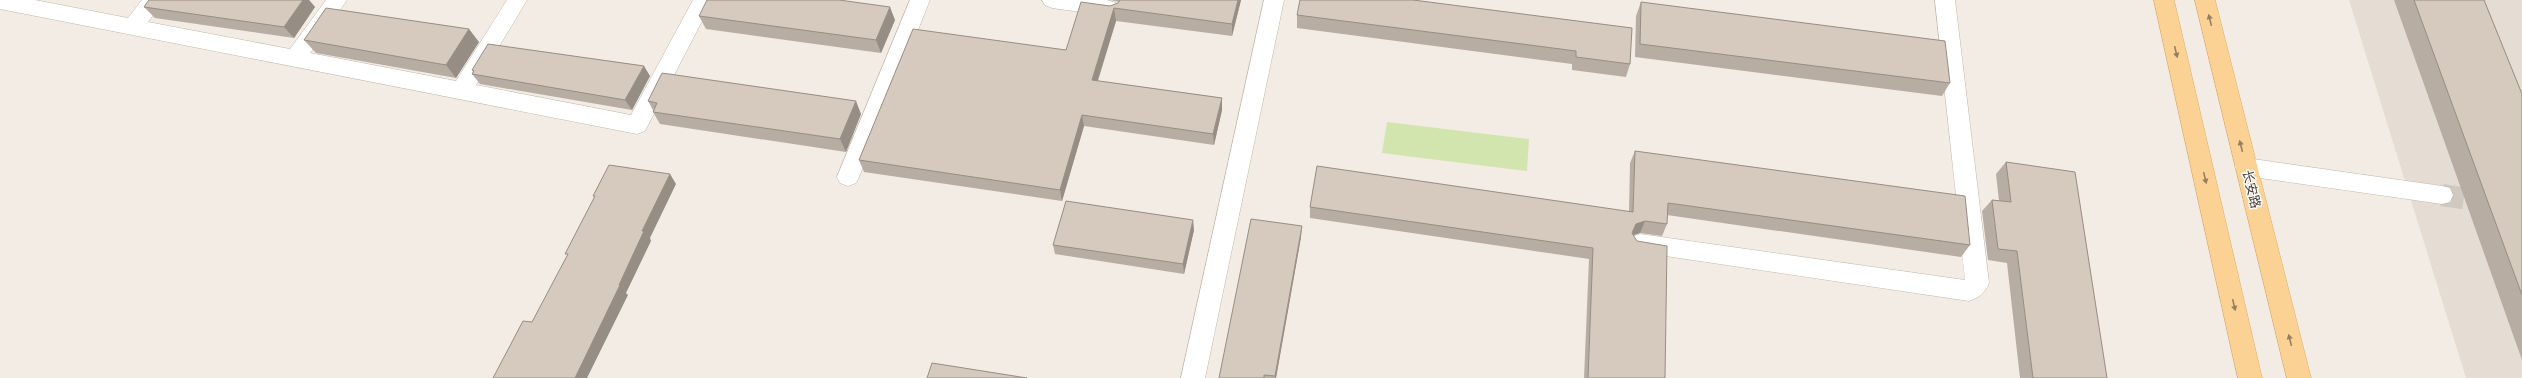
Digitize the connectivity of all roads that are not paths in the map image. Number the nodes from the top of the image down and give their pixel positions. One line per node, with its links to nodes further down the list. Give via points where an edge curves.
1 (154, 0): 13 (street)
2 (337, 0): 14 (street)
3 (517, 0): 15 (street)
4 (703, 0): 15 (street, via 637,125)
5 (920, 0): 17 (street)
6 (1052, 0): 12 (street)
7 (1274, 0): 20 (street)
8 (1945, 0): 19 (street, via 1978,283 1970,292)
9 (2164, 0): 21 (main road, one-way to 21)
10 (2205, 0): 16 (main road, 长安路, one-way to 10)
11 (0, 1): 13 (street)
12 (1112, 9)
13 (132, 27): 14 (street)
14 (295, 59): 15 (street)
15 (461, 91)
16 (2246, 167): 18 (street); 22 (main road, 长安路, one-way to 16)
17 (848, 177)
18 (2442, 195)
19 (1640, 244)
20 (1193, 378)
21 (2250, 378)
22 (2299, 378)

